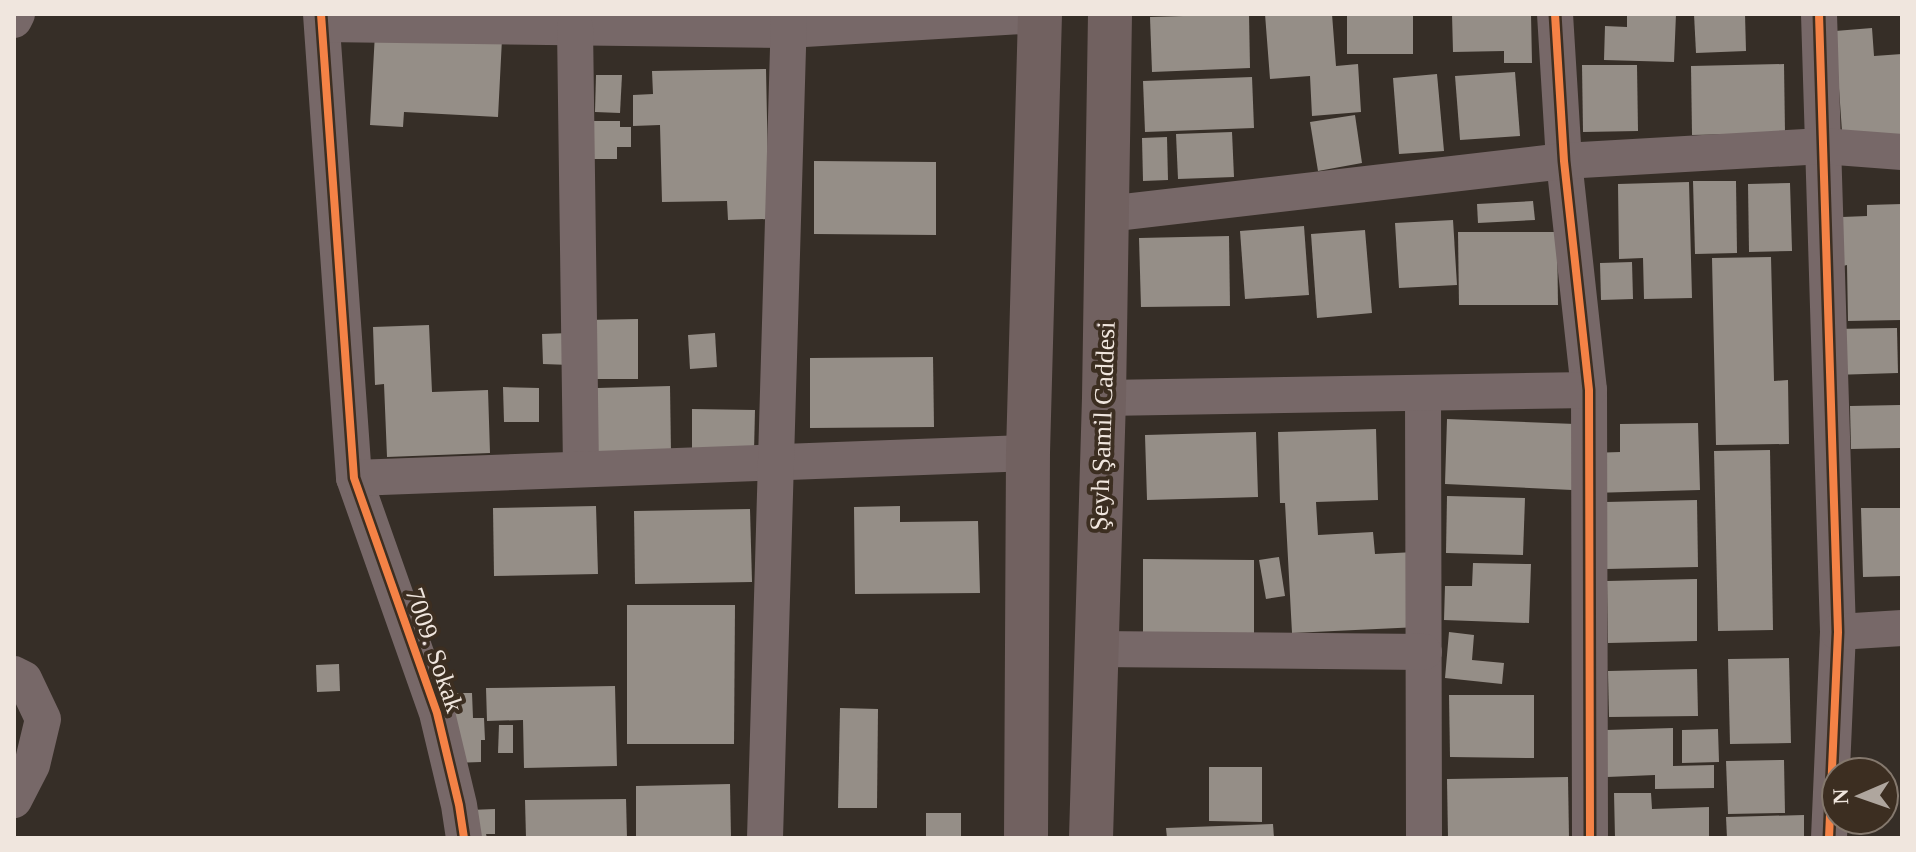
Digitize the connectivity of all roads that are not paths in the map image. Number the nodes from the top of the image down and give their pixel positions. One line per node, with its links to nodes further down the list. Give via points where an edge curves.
1 (17, 14): 7 (street)
2 (1040, 14): 8 (street); 17 (main road)
3 (1110, 14): 13 (main road, Şeyh Şamil Caddesi)
4 (1555, 14): 12 (street)
5 (1819, 14): 10 (street)
6 (322, 19): 9 (street); 20 (street, 7009. Sokak)
7 (14, 20)
8 (789, 22): 9 (street); 18 (street)
9 (575, 27): 19 (street)
10 (1823, 146): 11 (street); 12 (street); 22 (street)
11 (1902, 152)
12 (1564, 161): 13 (street); 14 (street)
13 (1107, 214): 16 (main road, Şeyh Şamil Caddesi)
14 (1589, 390): 15 (street); 32 (street)
15 (1423, 394): 16 (street); 24 (street)
16 (1104, 398): 23 (main road, Şeyh Şamil Caddesi)
17 (1028, 453): 18 (street); 29 (main road)
18 (776, 462): 19 (street); 28 (street)
19 (581, 469): 20 (street)
20 (354, 478): 27 (street, 7009. Sokak, via 437,713)
21 (1902, 628): 22 (street)
22 (1838, 632): 33 (street)
23 (1095, 649): 24 (street); 30 (main road, Şeyh Şamil Caddesi)
24 (1424, 652): 31 (street)
25 (14, 674): 26 (street, via 24,679 43,719 32,765)
26 (14, 800)
27 (464, 838)
28 (765, 838)
29 (1026, 838)
30 (1091, 838)
31 (1424, 838)
32 (1590, 838)
33 (1829, 838)

